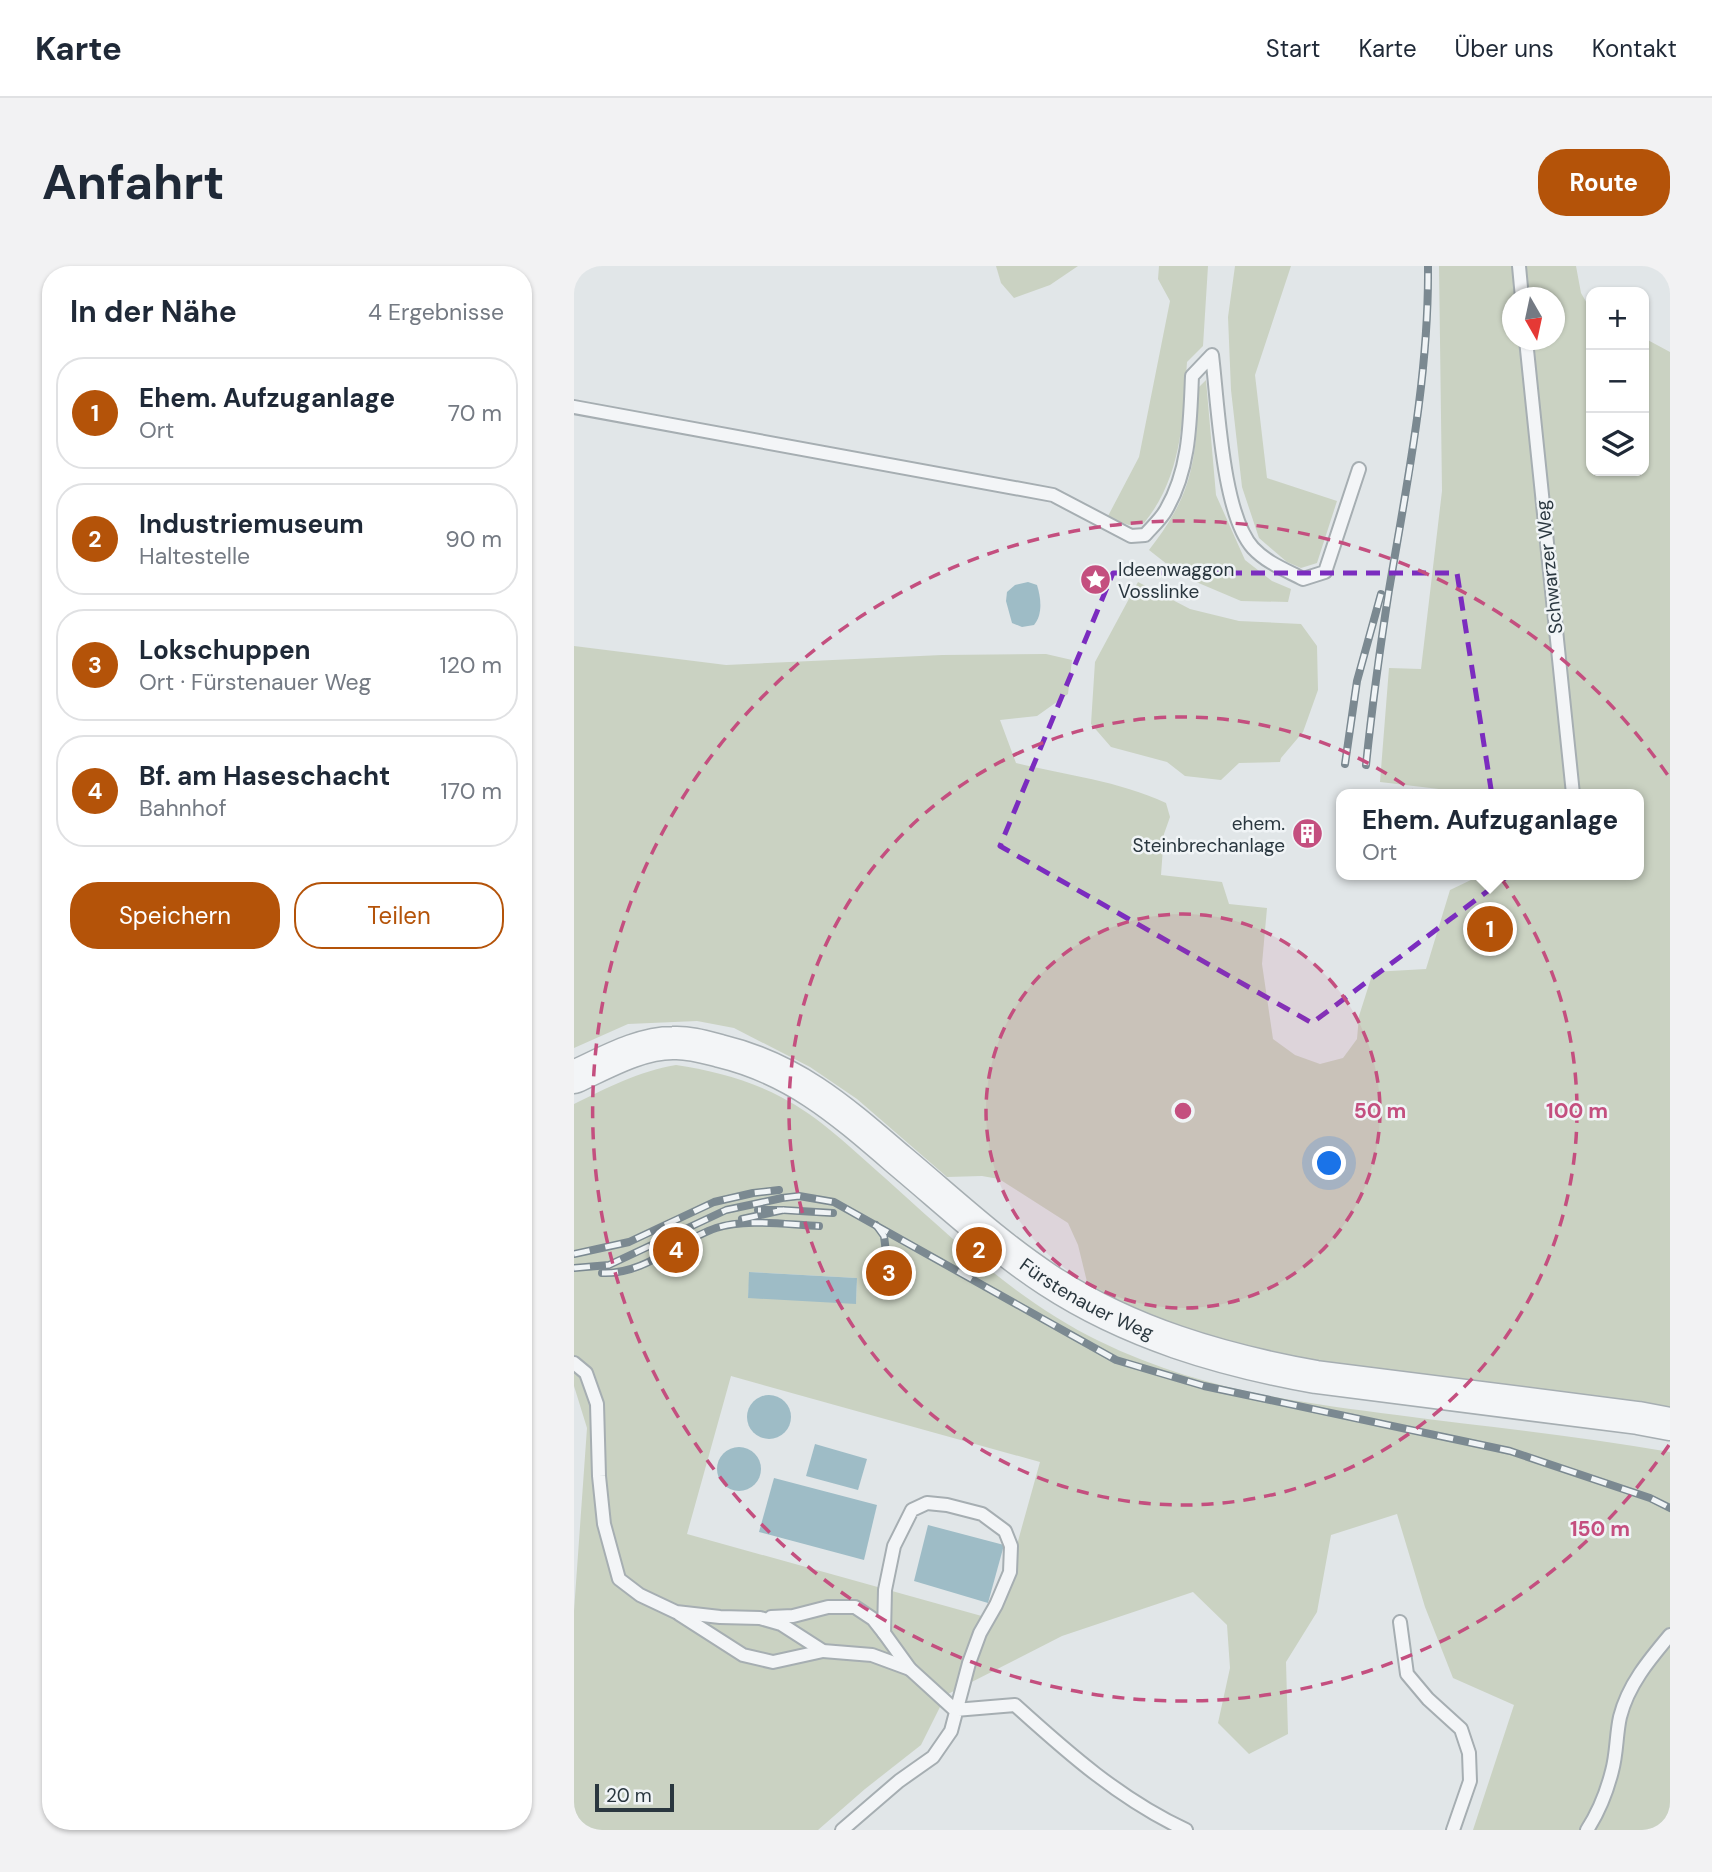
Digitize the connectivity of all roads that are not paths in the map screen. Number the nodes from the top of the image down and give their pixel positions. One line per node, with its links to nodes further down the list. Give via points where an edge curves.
1 (1519, 266): 2 (lane)
2 (1521, 287)
3 (1527, 350): 6 (lane, Schwarzer Weg)
4 (574, 407): 5 (lane, via 1053,495 1131,536 1145,535 1166,511 1183,470 1192,376 1212,355 1228,488 1245,536 1269,562 1303,579 1325,572)
5 (1359, 469)
6 (1572, 789)
7 (574, 1077): 9 (street, Fürstenauer Weg, via 650,1045 674,1042 765,1064 845,1113 992,1240 1049,1280 1121,1319 1195,1349 1316,1377)
8 (574, 1363): 10 (lane, via 586,1373 597,1404 604,1524 619,1579)
9 (1670, 1424)
10 (676, 1612): 11 (lane); 15 (lane, via 743,1655 774,1662)
11 (760, 1618): 13 (lane, via 855,1607); 15 (lane, via 781,1624)
12 (1399, 1622): 20 (lane, via 1407,1674 1461,1729 1469,1753 1470,1781)
13 (884, 1633): 16 (lane); 17 (lane, via 885,1590 894,1546 912,1510 927,1503 947,1505 982,1514 1005,1531 1011,1546 1010,1572 980,1633)
14 (1670, 1635): 21 (lane, via 1639,1673 1620,1716 1612,1770)
15 (823, 1651): 16 (lane, via 872,1655)
16 (911, 1669): 17 (lane)
17 (955, 1710): 18 (lane, via 951,1731 933,1757); 19 (lane, via 1015,1704 1077,1760 1154,1815)
18 (842, 1830)
19 (1186, 1830)
20 (1453, 1830)
21 (1587, 1830)

